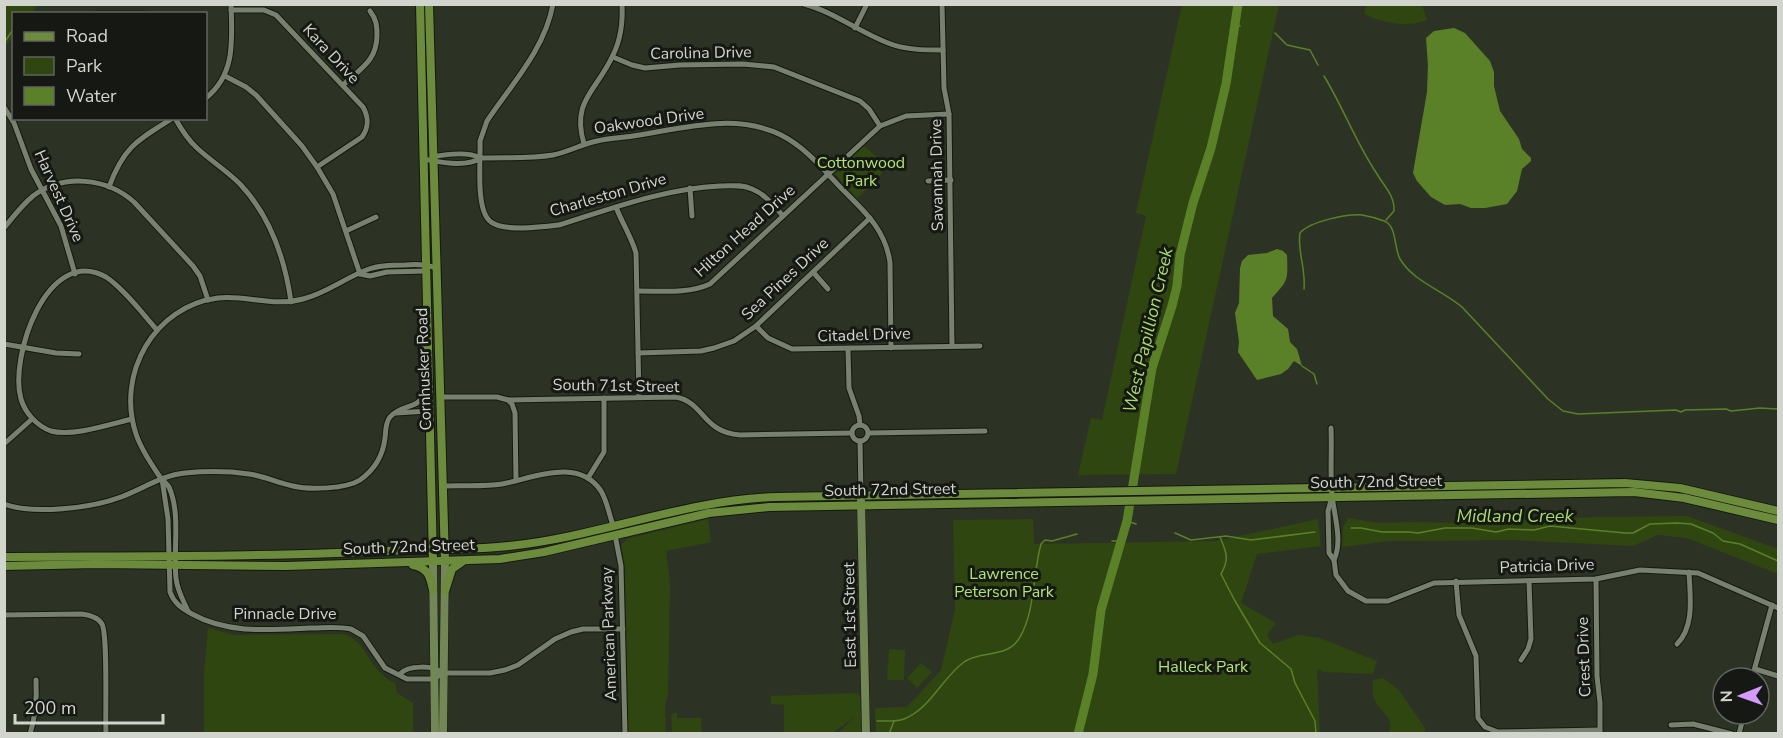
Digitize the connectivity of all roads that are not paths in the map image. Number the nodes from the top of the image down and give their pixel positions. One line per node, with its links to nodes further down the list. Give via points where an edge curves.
1 (420, 4): 25 (main road, Cornhusker Road)
2 (429, 4): 25 (main road, Cornhusker Road)
3 (553, 4): 24 (street, Charleston Drive, via 537,48 486,121 480,141)
4 (622, 4): 12 (street, via 621,32)
5 (804, 4): 10 (street)
6 (867, 4): 10 (street)
7 (942, 4): 11 (street, Savannah Drive)
8 (231, 7): 13 (street, via 231,53); 14 (street, Kara Drive, via 276,15)
9 (370, 11): 14 (street, via 377,26 376,51)
10 (855, 28): 11 (street, via 890,44)
11 (943, 50): 17 (street, Savannah Drive)
12 (613, 57): 22 (street, Carolina Drive, via 645,68 743,64 774,67 860,101); 23 (street, via 581,109 579,121)
13 (225, 76): 15 (street); 26 (street, via 256,95)
14 (343, 85): 26 (street, Kara Drive, via 363,107 368,122 366,130 362,137)
15 (207, 97)
16 (4, 107): 18 (street, Harvest Drive)
17 (949, 114): 22 (street, Hilton Head Drive, via 906,116); 28 (street, Savannah Drive)
18 (12, 120)
19 (12, 120): 32 (street, Harvest Drive)
20 (171, 120): 30 (street, via 129,149 117,164)
21 (176, 120): 48 (street, via 197,148 258,206 287,275)
22 (880, 126): 27 (street, Hilton Head Drive)
23 (584, 144): 24 (street, Oakwood Drive, via 537,158); 27 (street, Oakwood Drive, via 688,126 748,125 791,140)
24 (481, 158): 25 (street, Oakwood Drive, via 445,163); 33 (street, Charleston Drive, via 482,210 491,223 500,227 559,225)
25 (429, 159): 40 (main road, Cornhusker Road); 41 (main road, Cornhusker Road)
26 (317, 167): 39 (street, via 333,195)
27 (828, 175): 35 (street, Hilton Head Drive); 37 (street, Oakwood Drive)
28 (951, 180): 29 (street); 53 (street, Savannah Drive)
29 (928, 181)
30 (109, 187): 32 (street, via 76,182); 47 (street, via 134,202 193,266)
31 (690, 188): 33 (street, Charleston Drive); 34 (street); 35 (street, Charleston Drive, via 748,187)
32 (42, 191): 38 (street); 43 (street, Harvest Drive, via 61,226)
33 (616, 207): 46 (street, via 636,252)
34 (692, 216)
35 (783, 216): 46 (street, Hilton Head Drive, via 710,284 699,289)
36 (376, 217): 39 (street)
37 (870, 218): 42 (street, Sea Pines Drive); 56 (street, Oakwood Drive, via 878,226 888,250)
38 (4, 228)
39 (346, 231): 44 (street)
40 (426, 268): 41 (street); 44 (street, via 386,265); 49 (main road, Cornhusker Road)
41 (436, 268): 60 (main road, Cornhusker Road)
42 (813, 272): 45 (street); 50 (street, Sea Pines Drive)
43 (75, 273): 51 (street, via 105,277); 55 (street, via 54,284 46,295)
44 (360, 274): 48 (street)
45 (828, 289)
46 (638, 291): 58 (street)
47 (208, 300): 48 (street, via 231,297); 51 (street, via 190,306)
48 (291, 302)
49 (428, 313): 60 (main road, via 434,391); 64 (main road, Cornhusker Road); 65 (street, via 423,395 416,404)
50 (756, 326): 57 (street, Citadel Drive, via 768,338 792,349); 58 (street, Sea Pines Drive, via 734,341 714,348)
51 (157, 330): 67 (street, via 134,368 130,387)
52 (4, 344): 55 (street)
53 (952, 346): 54 (street, Citadel Drive); 56 (street, Citadel Drive)
54 (980, 346)
55 (23, 348): 59 (street); 66 (street, via 20,398)
56 (891, 348): 57 (street, Citadel Drive)
57 (848, 349): 68 (street, via 849,388)
58 (638, 353): 61 (street)
59 (79, 354)
60 (440, 397): 63 (street, South 71st Street); 78 (main road, Cornhusker Road)
61 (639, 397): 62 (street, South 71st Street); 71 (street, South 71st Street, via 683,398 711,425 734,435)
62 (604, 398): 63 (street, South 71st Street); 75 (street, via 604,452)
63 (508, 400): 77 (street, via 515,412)
64 (429, 411): 65 (street); 87 (main road, Cornhusker Road); 89 (main road, via 425,433 427,535 421,544)
65 (394, 413): 76 (street, via 387,422 384,446 376,464 360,480 347,485 292,486 236,472 183,473)
66 (32, 419): 67 (street, via 51,431 69,432); 74 (street)
67 (132, 419): 76 (street, Pinnacle Drive, via 142,447)
68 (860, 424): 71 (street); 72 (street)
69 (1331, 428): 79 (street, Patricia Drive)
70 (985, 431): 72 (street)
71 (852, 433): 73 (street)
72 (868, 433): 73 (street, via 867,439)
73 (860, 441): 80 (street)
74 (4, 444)
75 (588, 478): 77 (street, via 562,471); 85 (street, American Parkway, via 601,492)
76 (162, 480): 81 (street, via 119,498 83,507 24,509); 91 (street, Pinnacle Drive, via 168,486 173,507)
77 (516, 481): 78 (street)
78 (442, 486): 84 (main road, Cornhusker Road)
79 (1332, 493): 80 (main road, South 72nd Street); 82 (main road, South 72nd Street, via 1637,483 1680,488); 83 (main road, South 72nd Street, via 1648,493); 100 (street, Patricia Drive, via 1328,511 1329,554 1336,575 1348,591 1366,601 1388,601 1434,583)
80 (861, 500): 85 (main road, South 72nd Street, via 723,511); 85 (main road, South 72nd Street, via 741,499 674,511); 122 (main road, East 1st Street)
81 (4, 504)
82 (1779, 511)
83 (1779, 520)
84 (444, 525): 86 (main road, via 450,540); 88 (main road, Cornhusker Road)
85 (614, 530): 86 (main road, South 72nd Street, via 506,547); 94 (main road, South 72nd Street, via 544,552); 106 (street, American Parkway, via 621,566)
86 (472, 548): 88 (main road, South 72nd Street)
87 (432, 549): 88 (main road, South 72nd Street); 89 (main road, South 72nd Street); 92 (main road, Cornhusker Road)
88 (445, 549): 93 (main road, Cornhusker Road)
89 (407, 550): 91 (main road, South 72nd Street)
90 (4, 557): 91 (main road, South 72nd Street)
91 (172, 561): 95 (main road, South 72nd Street, via 286,566); 96 (main road, South 72nd Street); 112 (street, Pinnacle Drive, via 189,613 206,622 231,628 351,629 363,636 385,668)
92 (433, 561): 93 (main road, South 72nd Street); 95 (main road, South 72nd Street); 101 (main road, Cornhusker Road)
93 (445, 561): 94 (main road, South 72nd Street); 102 (main road, Cornhusker Road)
94 (465, 561): 102 (main road, via 452,569)
95 (397, 562): 101 (main road, via 426,571)
96 (4, 566)
97 (1689, 572): 98 (street, Patricia Drive, via 1640,570); 103 (street, Patricia Drive, via 1711,577); 107 (street, via 1689,624)
98 (1596, 579): 99 (street, Patricia Drive); 116 (street, Crest Drive)
99 (1529, 580): 100 (street, Patricia Drive); 108 (street, via 1531,639)
100 (1456, 582): 116 (street, via 1459,615 1476,656 1477,713 1485,727 1503,732)
101 (433, 590): 110 (main road, Cornhusker Road)
102 (445, 591): 111 (main road, Cornhusker Road)
103 (1772, 605): 104 (street, Patricia Drive); 109 (street)
104 (1779, 608)
105 (4, 615): 118 (street, via 90,615 99,620 103,627)
106 (623, 628): 111 (street, via 571,632 505,670); 121 (street, American Parkway)
107 (1677, 644)
108 (1521, 660)
109 (1756, 666)
110 (434, 668): 111 (street); 112 (street, via 406,669); 113 (main road, Cornhusker Road)
111 (442, 673): 113 (street); 120 (main road, Cornhusker Road)
112 (400, 674): 113 (street, Pinnacle Drive, via 407,679)
113 (434, 678): 119 (main road, Cornhusker Road)
114 (36, 680): 117 (street, via 36,709)
115 (1671, 725): 123 (street, via 1693,724)
116 (1600, 732)
117 (30, 734)
118 (106, 734)
119 (435, 734)
120 (443, 734)
121 (625, 734)
122 (866, 734)
123 (1732, 734)

